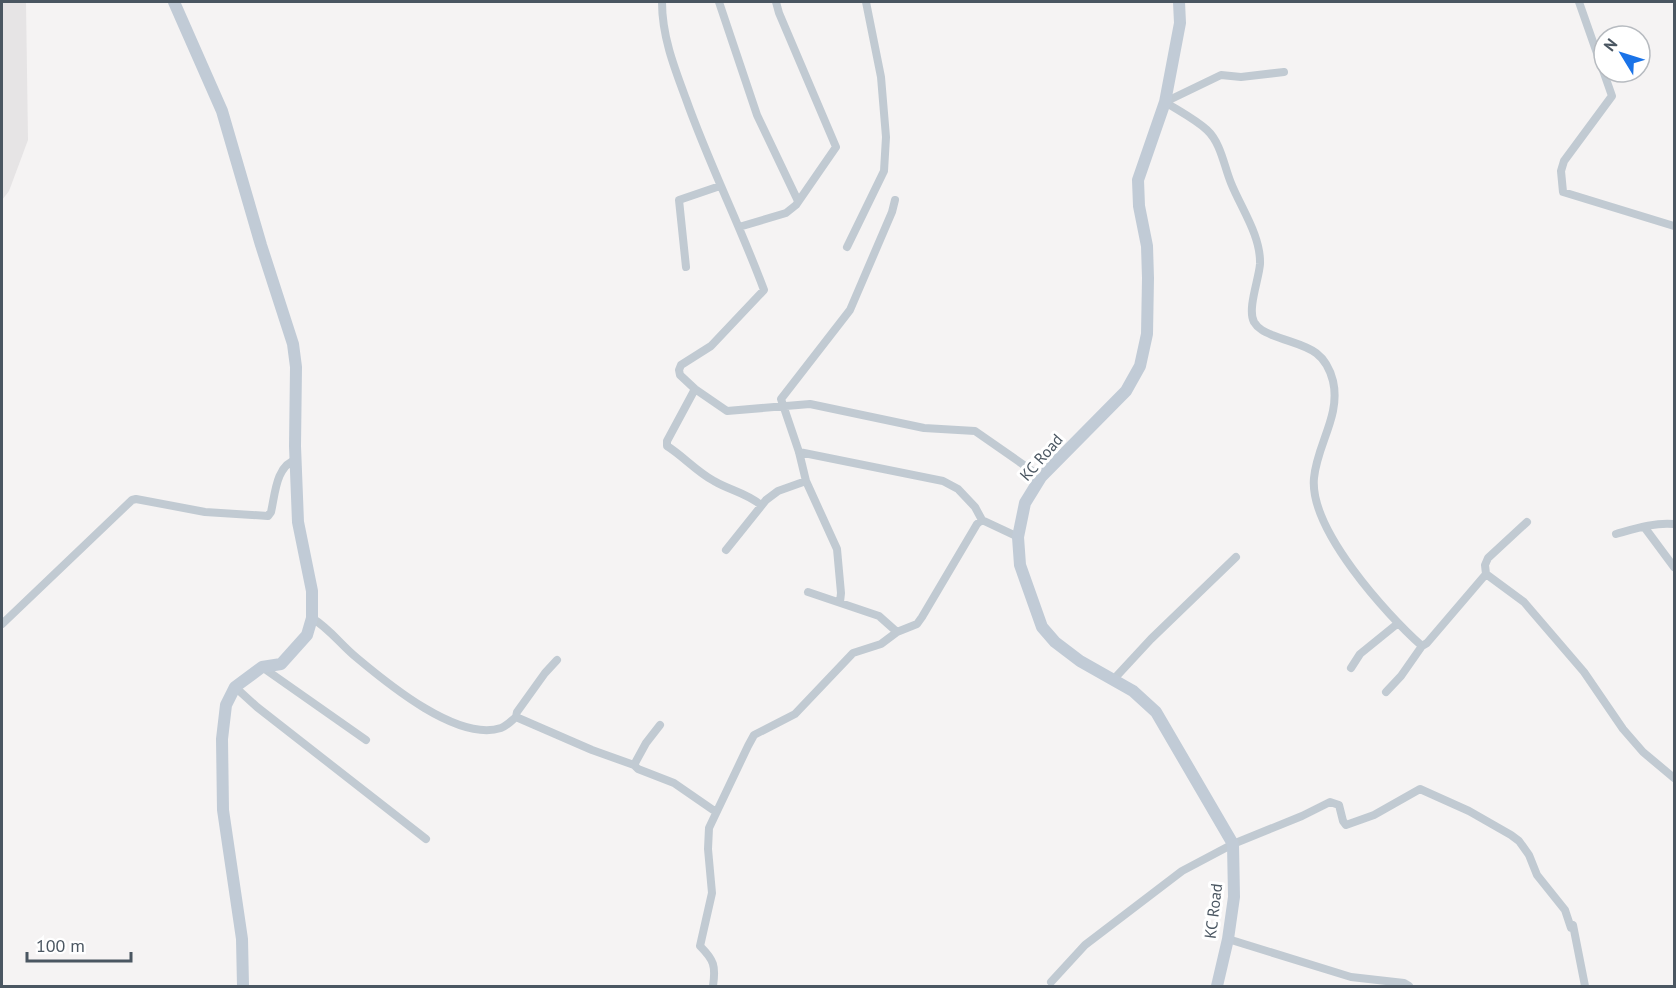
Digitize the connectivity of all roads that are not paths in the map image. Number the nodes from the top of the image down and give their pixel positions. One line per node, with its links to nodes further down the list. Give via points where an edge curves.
1 (174, 2): 20 (main road, via 222,111 293,344)
2 (662, 2): 10 (street, via 666,44)
3 (719, 2): 12 (street, via 757,115)
4 (776, 2): 12 (street, via 836,147)
5 (866, 2): 15 (street, via 881,77 886,137 884,171)
6 (1179, 2): 9 (main road, KC Road, via 1180,23)
7 (1580, 2): 13 (street, via 1612,96 1564,161 1563,192)
8 (1284, 72): 9 (street, via 1221,75)
9 (1165, 102): 21 (main road, KC Road, via 1138,180 1148,278 1147,334 1140,366 1126,391); 38 (street, via 1208,131 1223,156 1258,250 1253,321 1262,331 1313,349 1329,368 1334,385 1333,418 1318,460 1314,493 1343,557)
10 (720, 186): 14 (street); 16 (street, via 679,200)
11 (895, 200): 18 (street, via 850,310 781,399)
12 (798, 201): 14 (street, via 786,213)
13 (1674, 226)
14 (740, 227): 17 (street, via 764,290 711,346 681,365 680,375)
15 (847, 247)
16 (686, 267)
17 (695, 389): 18 (street, via 727,411); 23 (street, via 667,446 713,481 748,495)
18 (782, 406): 19 (street); 21 (street, via 810,404 924,428 975,431)
19 (799, 452): 22 (street); 24 (street, via 943,481 958,489)
20 (296, 460): 36 (main road, via 298,522 312,591); 37 (street, via 283,468 268,516 205,512 132,500)
21 (1041, 477): 29 (main road, KC Road, via 1025,503)
22 (806, 481): 23 (street, via 778,492); 35 (street, via 837,549)
23 (761, 505): 30 (street)
24 (982, 520): 29 (street); 39 (street, via 917,624)
25 (1527, 522): 33 (street, via 1488,558)
26 (1674, 524): 27 (street)
27 (1645, 528): 28 (street); 32 (street)
28 (1616, 534)
29 (1017, 537): 44 (main road, KC Road, via 1020,565 1042,627 1080,662)
30 (726, 550)
31 (1236, 557): 44 (street)
32 (1674, 567)
33 (1486, 574): 40 (street); 51 (street, via 1524,602 1584,672 1623,729)
34 (808, 592): 35 (street)
35 (840, 602): 39 (street, via 879,616)
36 (312, 618): 42 (main road, via 308,635 281,664); 47 (street, via 355,657 444,720 490,730 503,727)
37 (2, 624)
38 (1397, 624): 40 (street); 43 (street, via 1360,654)
39 (897, 632): 52 (street, via 881,644 853,653 795,714 754,735)
40 (1422, 646): 46 (street)
41 (557, 660): 47 (street)
42 (262, 667): 45 (main road); 49 (street)
43 (1351, 668)
44 (1113, 680): 54 (main road, KC Road, via 1156,712)
45 (235, 687): 53 (street); 57 (main road, via 226,705 222,740 223,810 242,939)
46 (1386, 692)
47 (516, 717): 50 (street)
48 (660, 724): 50 (street)
49 (366, 740)
50 (634, 765): 52 (street, via 674,783)
51 (1674, 778)
52 (717, 812): 58 (street, via 709,828 712,892 700,946 715,965)
53 (426, 839)
54 (1233, 844): 55 (main road, KC Road, via 1234,897); 56 (street, via 1182,871 1085,945); 61 (street, via 1330,802 1339,805 1346,825 1374,815 1420,789 1519,841 1537,875 1566,910)
55 (1228, 939): 59 (main road, KC Road); 60 (street, via 1351,977 1404,983)
56 (1051, 982)
57 (243, 987)
58 (713, 987)
59 (1216, 987)
60 (1409, 987)
61 (1585, 987)

